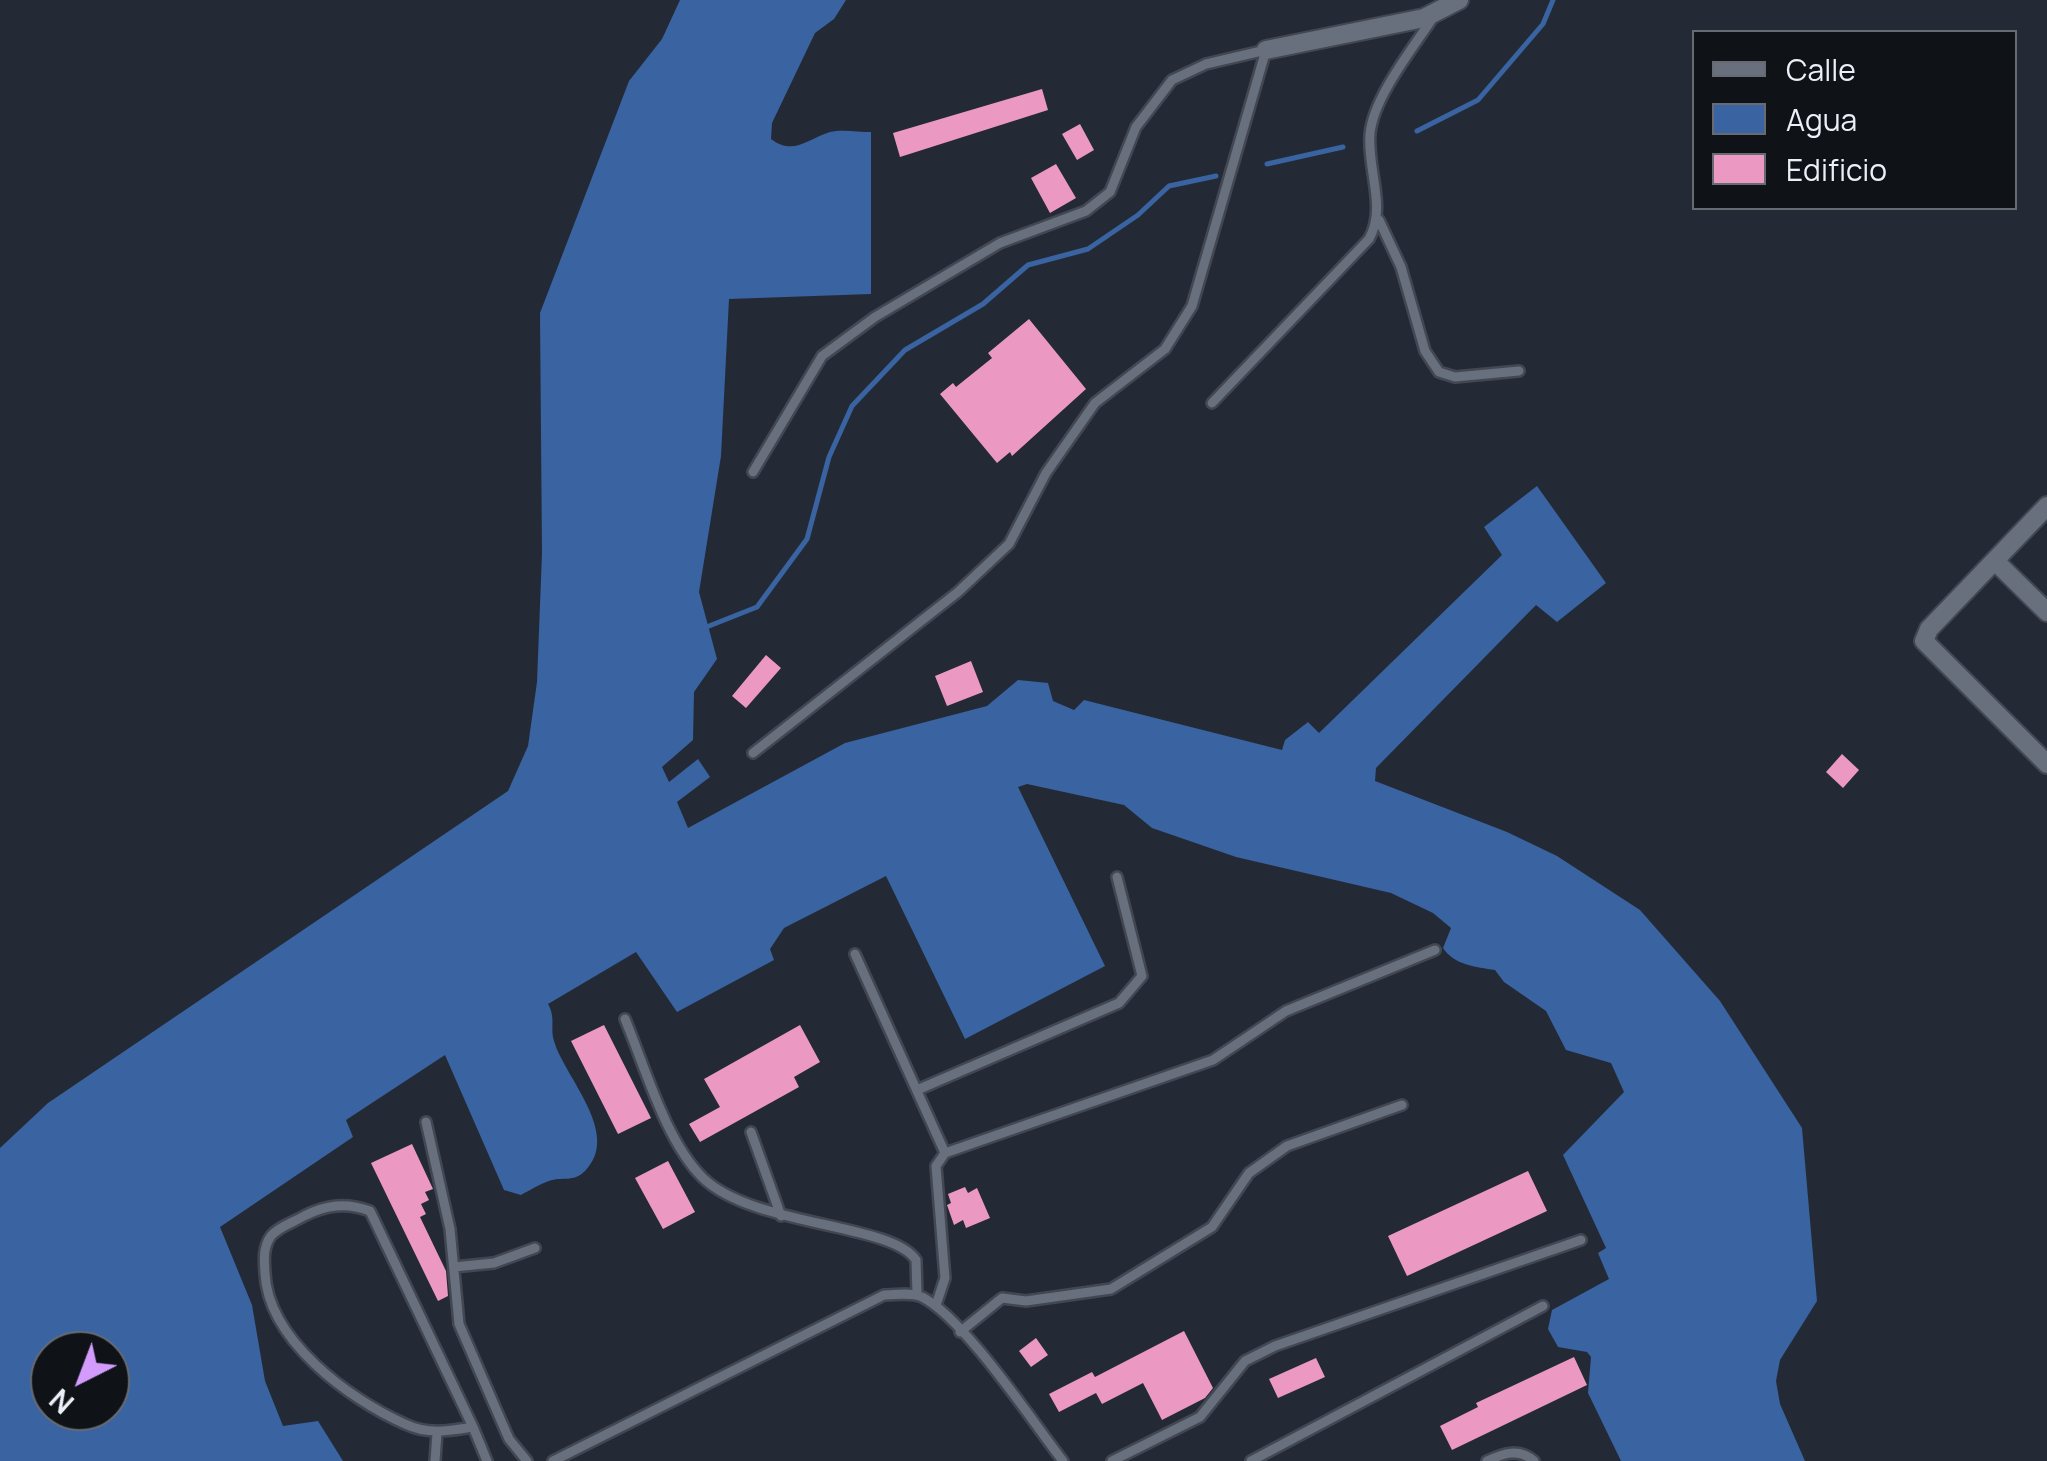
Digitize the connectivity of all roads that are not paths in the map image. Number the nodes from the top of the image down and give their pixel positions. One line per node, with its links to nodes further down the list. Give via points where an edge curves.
1 (1459, 0): 2 (street)
2 (1438, 11): 3 (street); 4 (lane, via 1394,75 1370,130)
3 (1266, 50): 7 (lane, via 1172,80 1136,127 1110,192 1086,211 1000,243 822,356); 11 (lane, via 1192,306 1165,349 1095,403 1046,474 1010,544)
4 (1379, 220): 5 (lane, via 1438,372 1454,377); 6 (lane, via 1369,239)
5 (1519, 370)
6 (1212, 403)
7 (753, 472)
8 (2047, 506): 9 (street)
9 (1996, 562): 10 (street); 12 (street, via 1924,641)
10 (2047, 612)
11 (753, 754)
12 (2047, 764)
13 (1117, 877): 17 (lane, via 1142,976 1130,992 1119,1003)
14 (1434, 950): 21 (lane, via 1286,1011 1213,1060)
15 (856, 954): 17 (lane)
16 (625, 1019): 22 (lane, via 682,1154 737,1202)
17 (917, 1090): 21 (lane)
18 (1402, 1105): 29 (lane, via 1287,1146 1249,1173 1212,1227 1111,1289 1002,1298)
19 (426, 1122): 25 (lane)
20 (751, 1132): 22 (lane)
21 (945, 1153): 27 (lane, via 936,1166 945,1278)
22 (781, 1216): 26 (lane, via 896,1240 916,1260)
23 (1581, 1240): 37 (lane, via 1275,1346 1246,1361 1200,1417)
24 (535, 1248): 25 (lane, via 494,1263)
25 (454, 1267): 34 (lane, via 459,1324 510,1439)
26 (917, 1294): 27 (lane); 35 (lane, via 884,1295)
27 (936, 1305): 29 (lane)
28 (1544, 1306): 38 (lane)
29 (960, 1332): 36 (lane)
30 (473, 1428): 31 (lane); 31 (lane, via 370,1211 352,1204 321,1208 272,1235 264,1253 265,1286 273,1312 294,1338 362,1400 407,1426); 33 (lane)
31 (437, 1433): 32 (lane)
32 (436, 1461)
33 (487, 1461)
34 (528, 1461)
35 (553, 1461)
36 (1064, 1461)
37 (1112, 1461)
38 (1251, 1461)
39 (1487, 1461): 40 (lane, via 1506,1452)
40 (1534, 1461)

